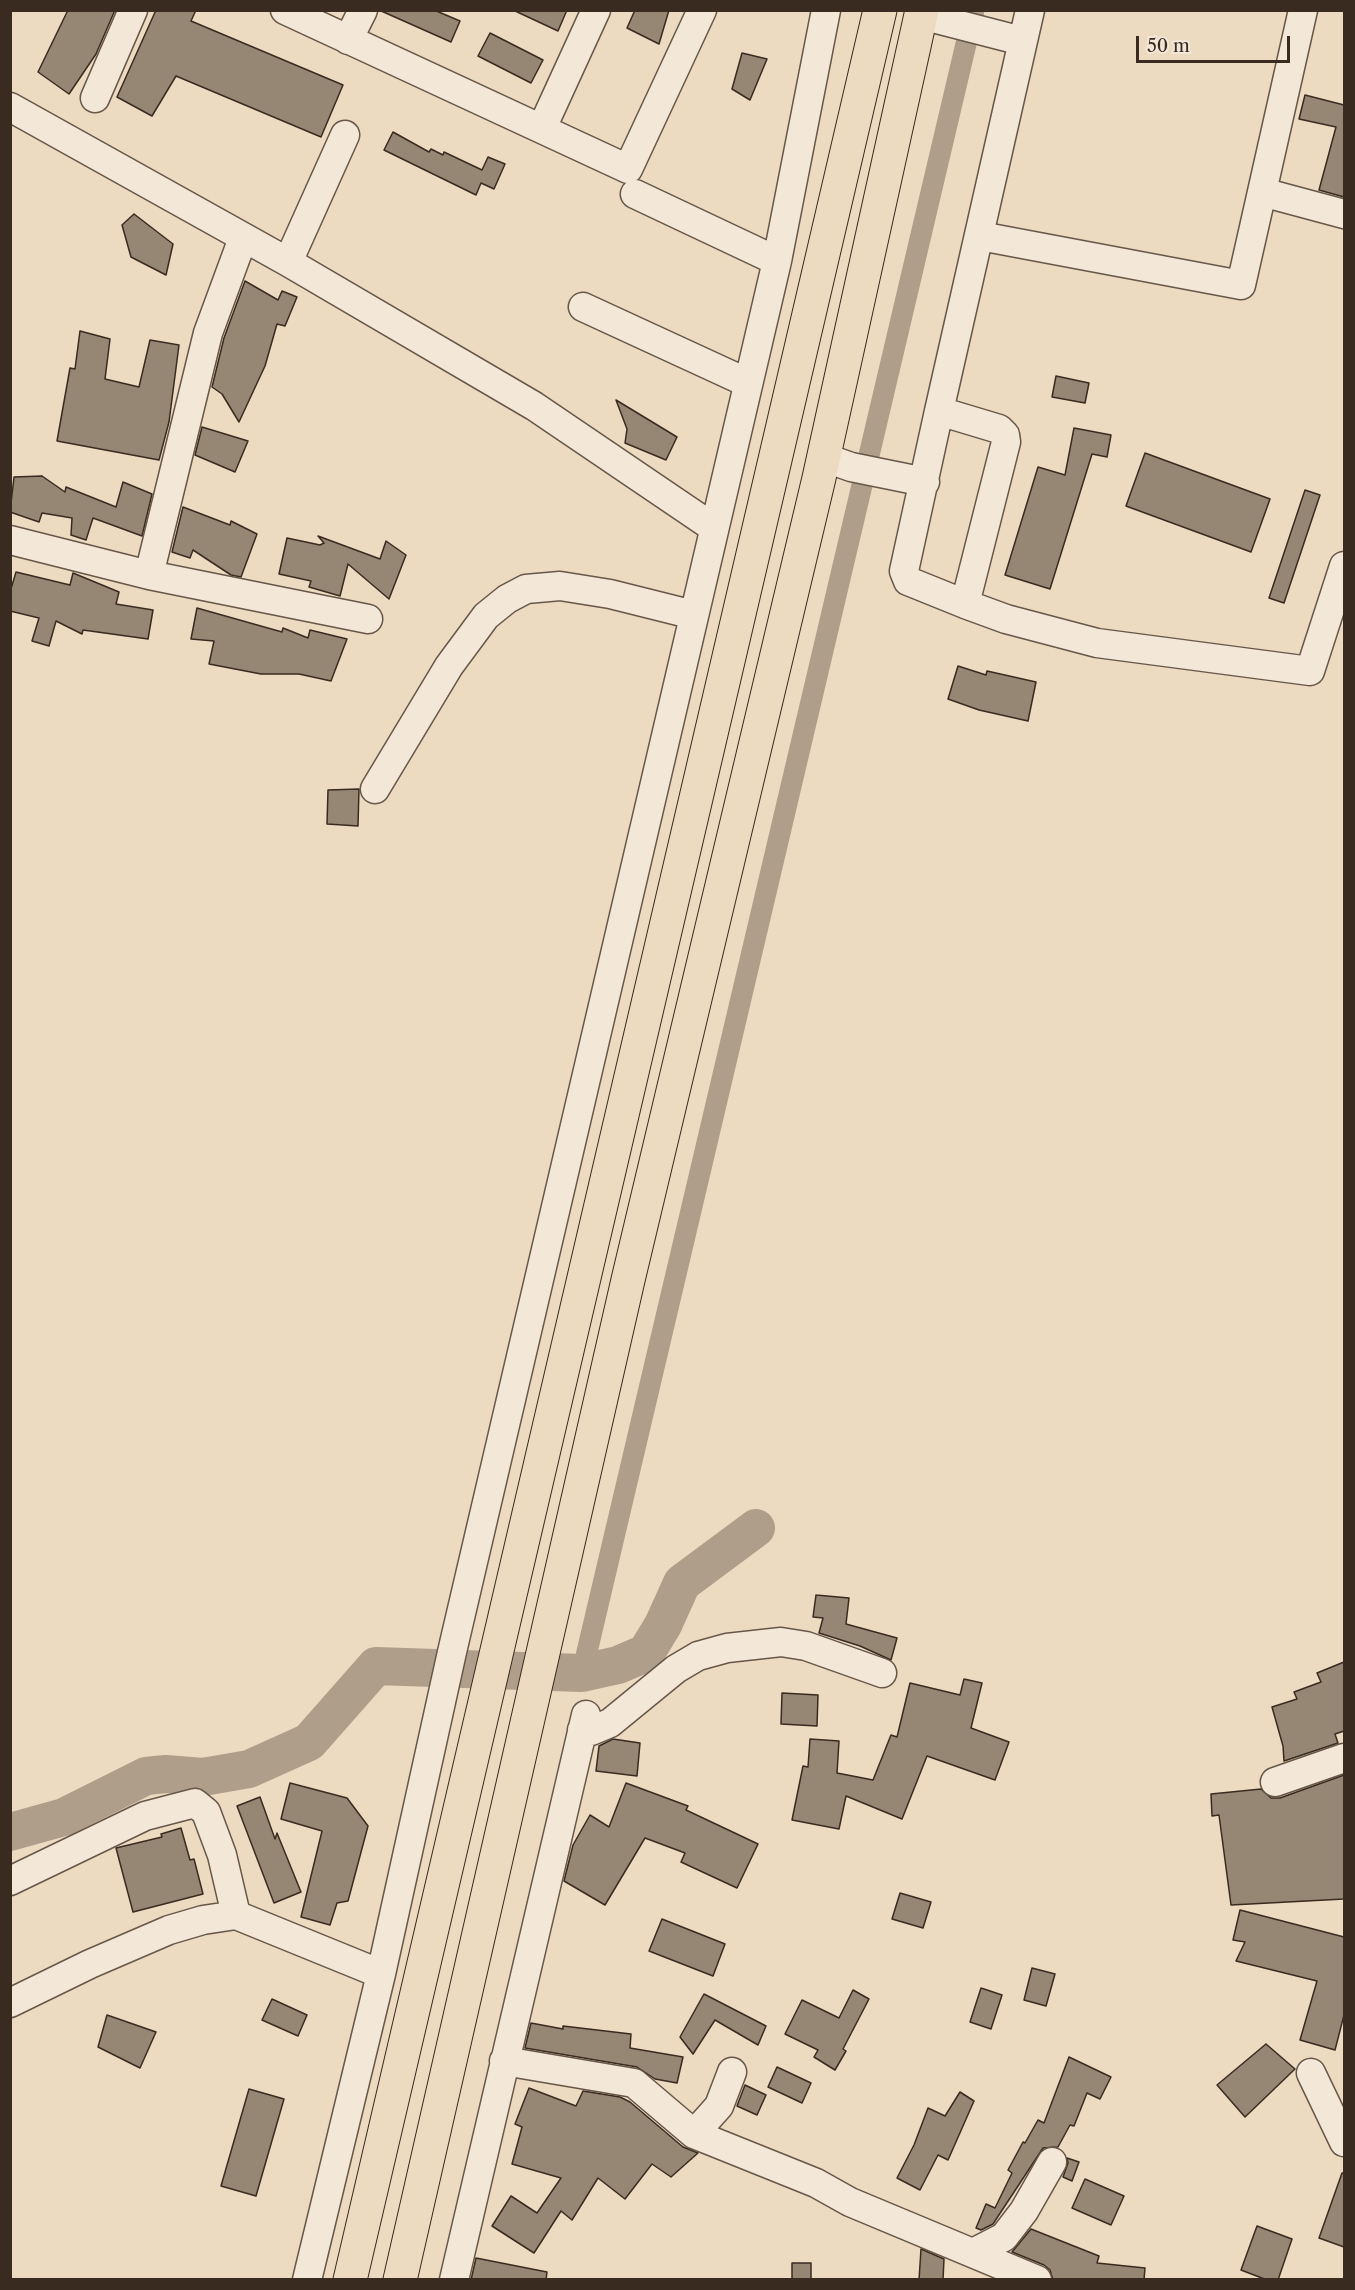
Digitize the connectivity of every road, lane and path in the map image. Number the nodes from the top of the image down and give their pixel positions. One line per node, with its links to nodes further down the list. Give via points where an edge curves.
1 (133, 10): 13 (street)
2 (285, 10): 11 (street)
3 (363, 10): 11 (street)
4 (596, 10): 15 (street)
5 (702, 10): 15 (street, via 630,168 621,168)
6 (880, 10): 53 (main road)
7 (1030, 10): 12 (street)
8 (1303, 10): 17 (street)
9 (819, 13): 22 (street)
10 (921, 13): 12 (street); 27 (main road)
11 (348, 40): 15 (street)
12 (1022, 41): 20 (street)
13 (95, 98)
14 (10, 106): 21 (street)
15 (542, 128)
16 (345, 135): 23 (street)
17 (1262, 192): 19 (street); 20 (street, via 1241,285)
18 (635, 194): 22 (street)
19 (1344, 214)
20 (980, 236): 26 (street)
21 (243, 238): 23 (street); 32 (street, via 208,333)
22 (777, 261): 25 (street)
23 (288, 262): 29 (street, via 534,406)
24 (583, 307): 25 (street)
25 (748, 383): 29 (street)
26 (939, 411): 28 (street); 33 (street, via 999,429 1006,442)
27 (835, 471): 28 (street); 54 (main road, via 634,1257)
28 (922, 494): 33 (street, via 906,576 908,581)
29 (714, 528): 34 (street)
30 (10, 540): 32 (street)
31 (1344, 566): 33 (street, via 1310,671 1097,643)
32 (149, 575): 35 (street)
33 (965, 604)
34 (694, 615): 36 (street, via 560,586 526,589 516,594 486,616 449,666); 42 (street)
35 (368, 619)
36 (375, 789)
37 (882, 1673): 44 (street, via 781,1641 728,1648 698,1656 676,1669 610,1723 591,1731 584,1722)
38 (1344, 1758): 39 (street)
39 (1275, 1782)
40 (10, 1881): 41 (street, via 145,1816 195,1803 206,1812)
41 (237, 1915): 42 (street); 43 (street, via 169,1930)
42 (381, 1974): 52 (street)
43 (10, 2003)
44 (504, 2061): 48 (street, via 634,2083); 55 (street)
45 (732, 2072): 48 (street, via 719,2106)
46 (1311, 2073): 47 (street)
47 (1338, 2109): 49 (street)
48 (694, 2134): 51 (street)
49 (1344, 2142)
50 (1052, 2162): 51 (street, via 1005,2237)
51 (973, 2253): 56 (street)
52 (305, 2279)
53 (350, 2280)
54 (400, 2280)
55 (454, 2280)
56 (1037, 2280)

